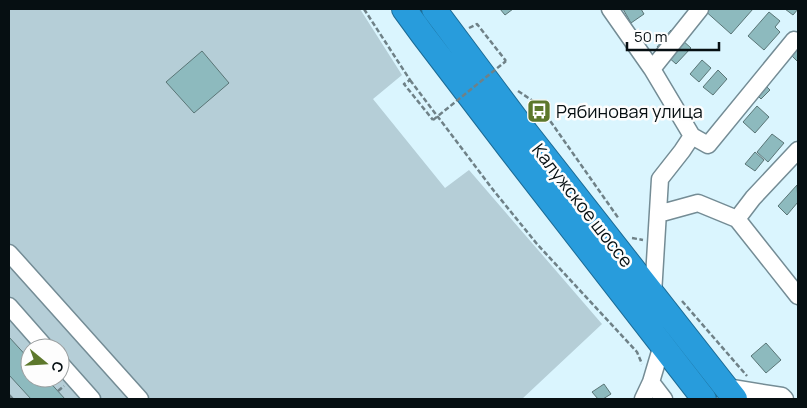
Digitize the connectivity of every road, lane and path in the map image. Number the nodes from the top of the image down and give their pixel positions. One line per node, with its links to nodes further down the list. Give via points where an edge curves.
1 (364, 9): 11 (path)
2 (404, 9): 26 (highway, Калужское шоссе)
3 (434, 9): 21 (highway, Калужское шоссе, via 525,131)
4 (610, 9): 9 (street)
5 (700, 9): 9 (street)
6 (465, 22): 11 (path, bridge, via 469,28 477,24 506,61 433,120 404,84)
7 (794, 40): 13 (street, via 708,145)
8 (496, 67): 10 (path)
9 (652, 69): 13 (street)
10 (502, 75)
11 (410, 80): 28 (path, via 537,244 637,352)
12 (515, 88): 17 (path, via 539,105)
13 (692, 136): 15 (street, via 660,179)
14 (798, 150): 16 (street)
15 (658, 214): 16 (street, via 698,203); 19 (street)
16 (737, 219): 22 (street)
17 (622, 224)
18 (627, 232): 19 (path, via 632,239)
19 (657, 240): 21 (street)
20 (9, 253): 34 (street)
21 (654, 294): 32 (highway, Калужское шоссе)
22 (798, 296)
23 (682, 300): 29 (path)
24 (9, 306): 25 (street)
25 (37, 338)
26 (662, 345): 28 (street); 39 (highway, Калужское шоссе)
27 (70, 374): 36 (street)
28 (652, 377): 37 (street); 38 (street)
29 (749, 379)
30 (62, 388): 31 (path)
31 (58, 392)
32 (730, 393): 40 (street, via 782,396)
33 (9, 394): 35 (path)
34 (132, 396)
35 (13, 399)
36 (92, 399)
37 (643, 399)
38 (664, 399)
39 (704, 399)
40 (785, 399)

